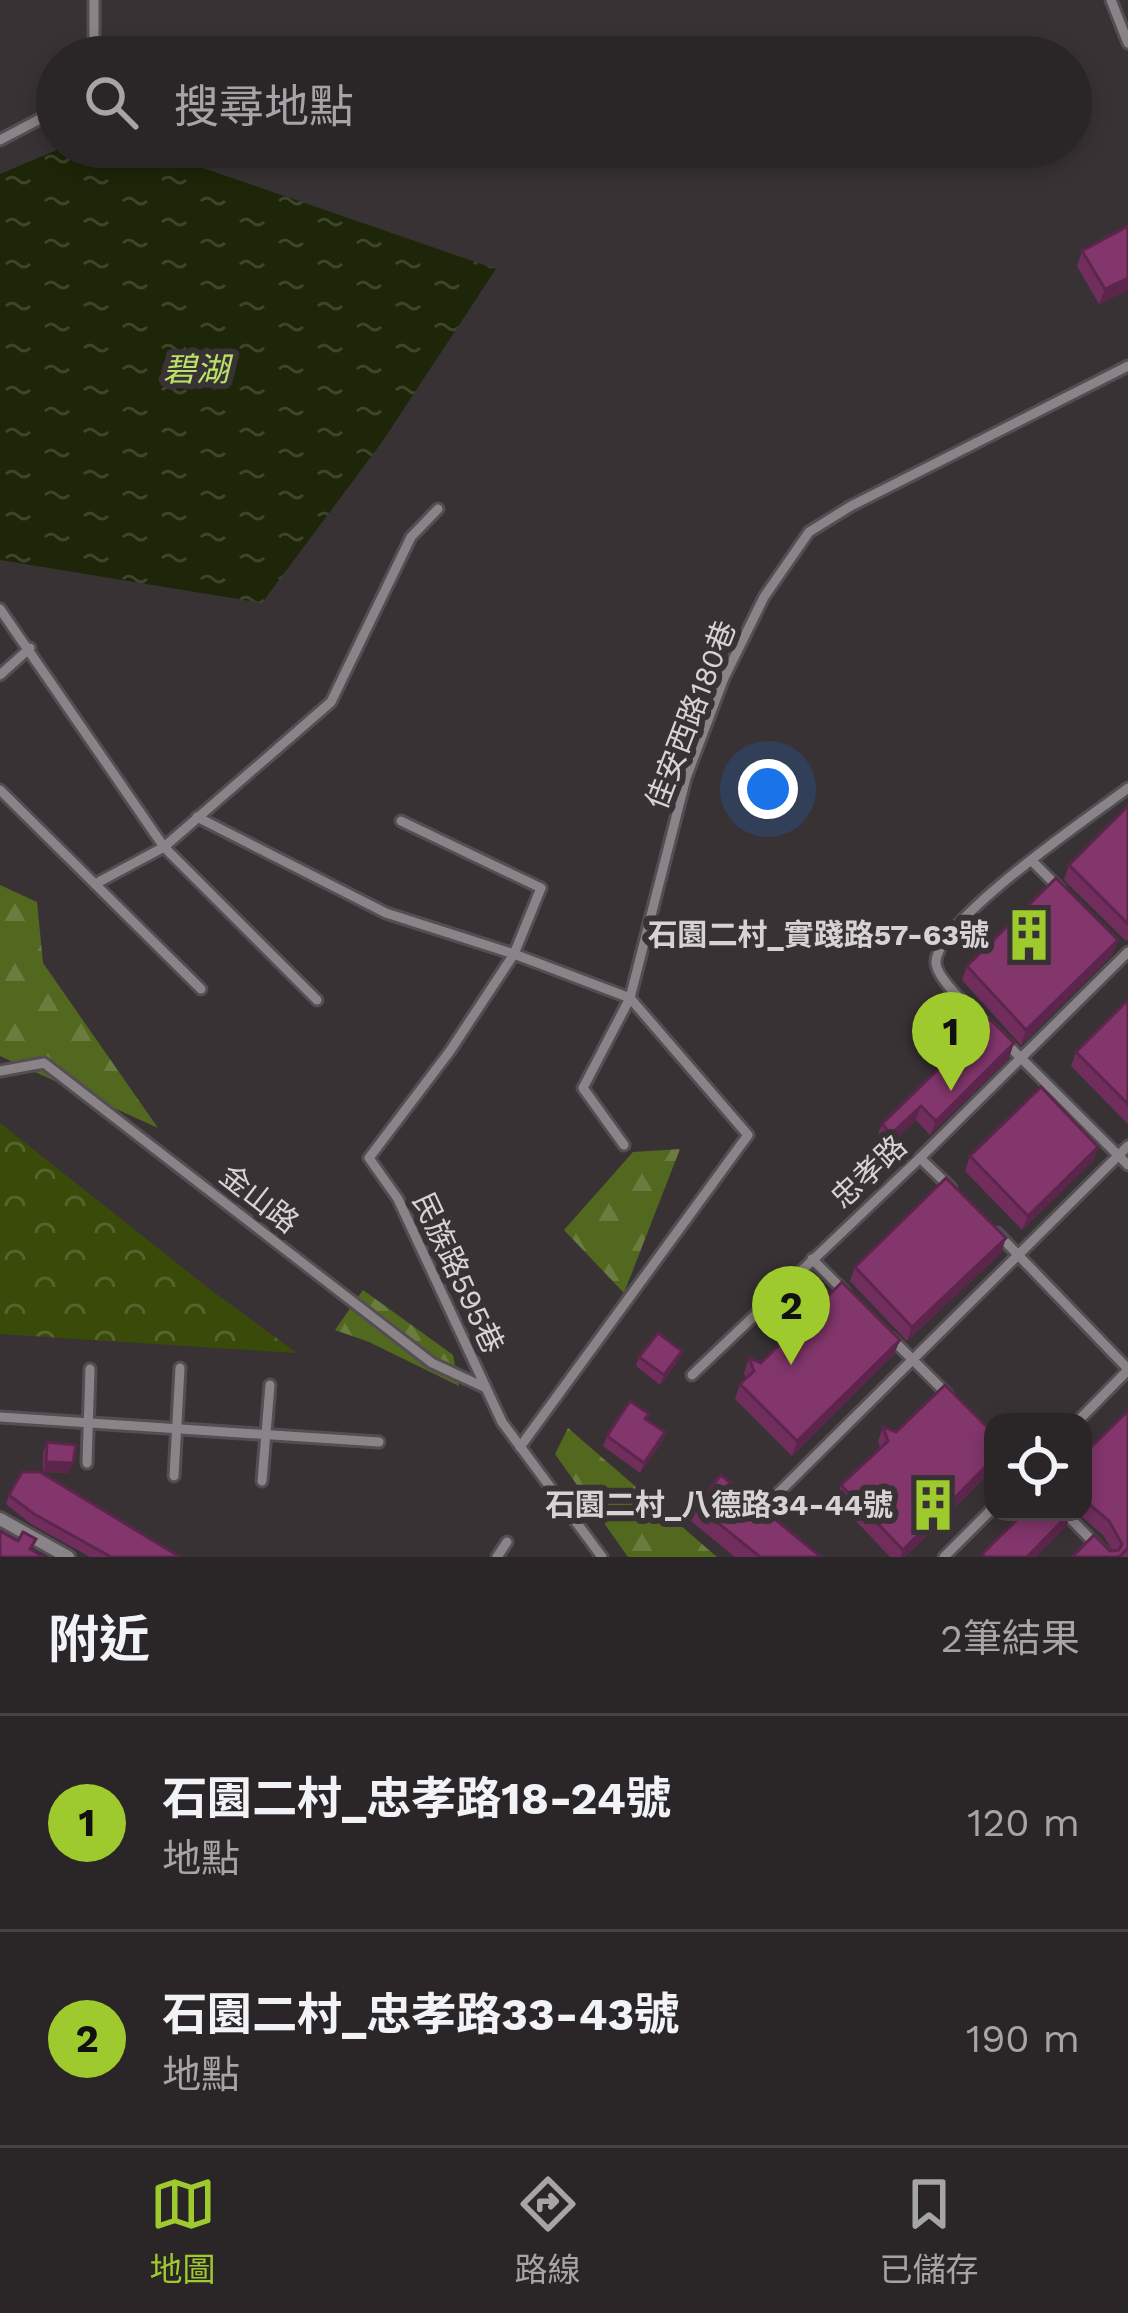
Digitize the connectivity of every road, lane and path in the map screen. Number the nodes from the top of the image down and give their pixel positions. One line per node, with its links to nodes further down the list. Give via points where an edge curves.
1 (94, 0): 3 (lane)
2 (1111, 0): 4 (lane)
3 (94, 36)
4 (1128, 43)
5 (36, 121): 6 (lane)
6 (0, 140)
7 (1128, 366): 24 (lane, 佳安西路180巷, via 809,532 764,597 724,678 686,778)
8 (438, 509): 14 (lane, via 411,537 331,702)
9 (0, 609): 10 (lane)
10 (30, 648): 11 (lane); 16 (lane)
11 (0, 675)
12 (1128, 788): 17 (lane)
13 (0, 790): 18 (lane)
14 (197, 818): 16 (lane); 21 (lane, via 386,913)
15 (400, 821): 21 (lane, 民族路595巷, via 542,888)
16 (164, 847): 18 (lane); 25 (lane)
17 (1032, 862): 19 (lane); 26 (lane, via 980,900 936,960 940,976)
18 (95, 884): 23 (lane)
19 (1063, 892)
20 (1110, 939): 22 (lane)
21 (514, 954): 24 (lane); 45 (lane, 民族路595巷, via 369,1158 398,1199)
22 (1127, 954): 26 (lane, 忠孝路)
23 (201, 989)
24 (629, 998): 28 (lane, 佳安西路180巷, via 583,1088); 53 (lane, via 748,1135)
25 (316, 1000)
26 (1020, 1058): 30 (lane); 31 (lane, 忠孝路)
27 (0, 1071): 45 (lane, 金山路, via 44,1064 432,1363)
28 (624, 1145)
29 (1128, 1146): 30 (lane)
30 (1119, 1156): 32 (lane); 35 (lane)
31 (920, 1158): 33 (lane); 36 (lane, 忠孝路)
32 (1128, 1165)
33 (953, 1190)
34 (986, 1222): 35 (lane)
35 (1019, 1254): 39 (lane); 42 (lane)
36 (812, 1259): 37 (lane); 43 (lane, 忠孝路)
37 (862, 1310)
38 (879, 1326): 39 (lane)
39 (913, 1360): 46 (lane); 58 (lane)
40 (180, 1368): 50 (lane)
41 (90, 1369): 49 (lane)
42 (1128, 1369): 47 (lane)
43 (692, 1375)
44 (270, 1385): 51 (lane)
45 (486, 1388): 53 (lane, 民族路595巷)
46 (961, 1408)
47 (1086, 1413)
48 (0, 1417): 49 (lane)
49 (90, 1423): 50 (lane); 54 (lane)
50 (176, 1428): 51 (lane); 55 (lane)
51 (266, 1434): 52 (lane); 56 (lane)
52 (379, 1442)
53 (520, 1447): 66 (lane, 民族路595巷)
54 (87, 1463)
55 (174, 1477)
56 (262, 1480)
57 (743, 1499): 58 (lane)
58 (759, 1512): 62 (lane)
59 (984, 1517): 67 (lane)
60 (0, 1519): 64 (street)
61 (1073, 1521): 68 (lane)
62 (773, 1523)
63 (507, 1542): 65 (lane)
64 (68, 1557)
65 (497, 1557)
66 (602, 1557)
67 (944, 1557)
68 (1108, 1557)

